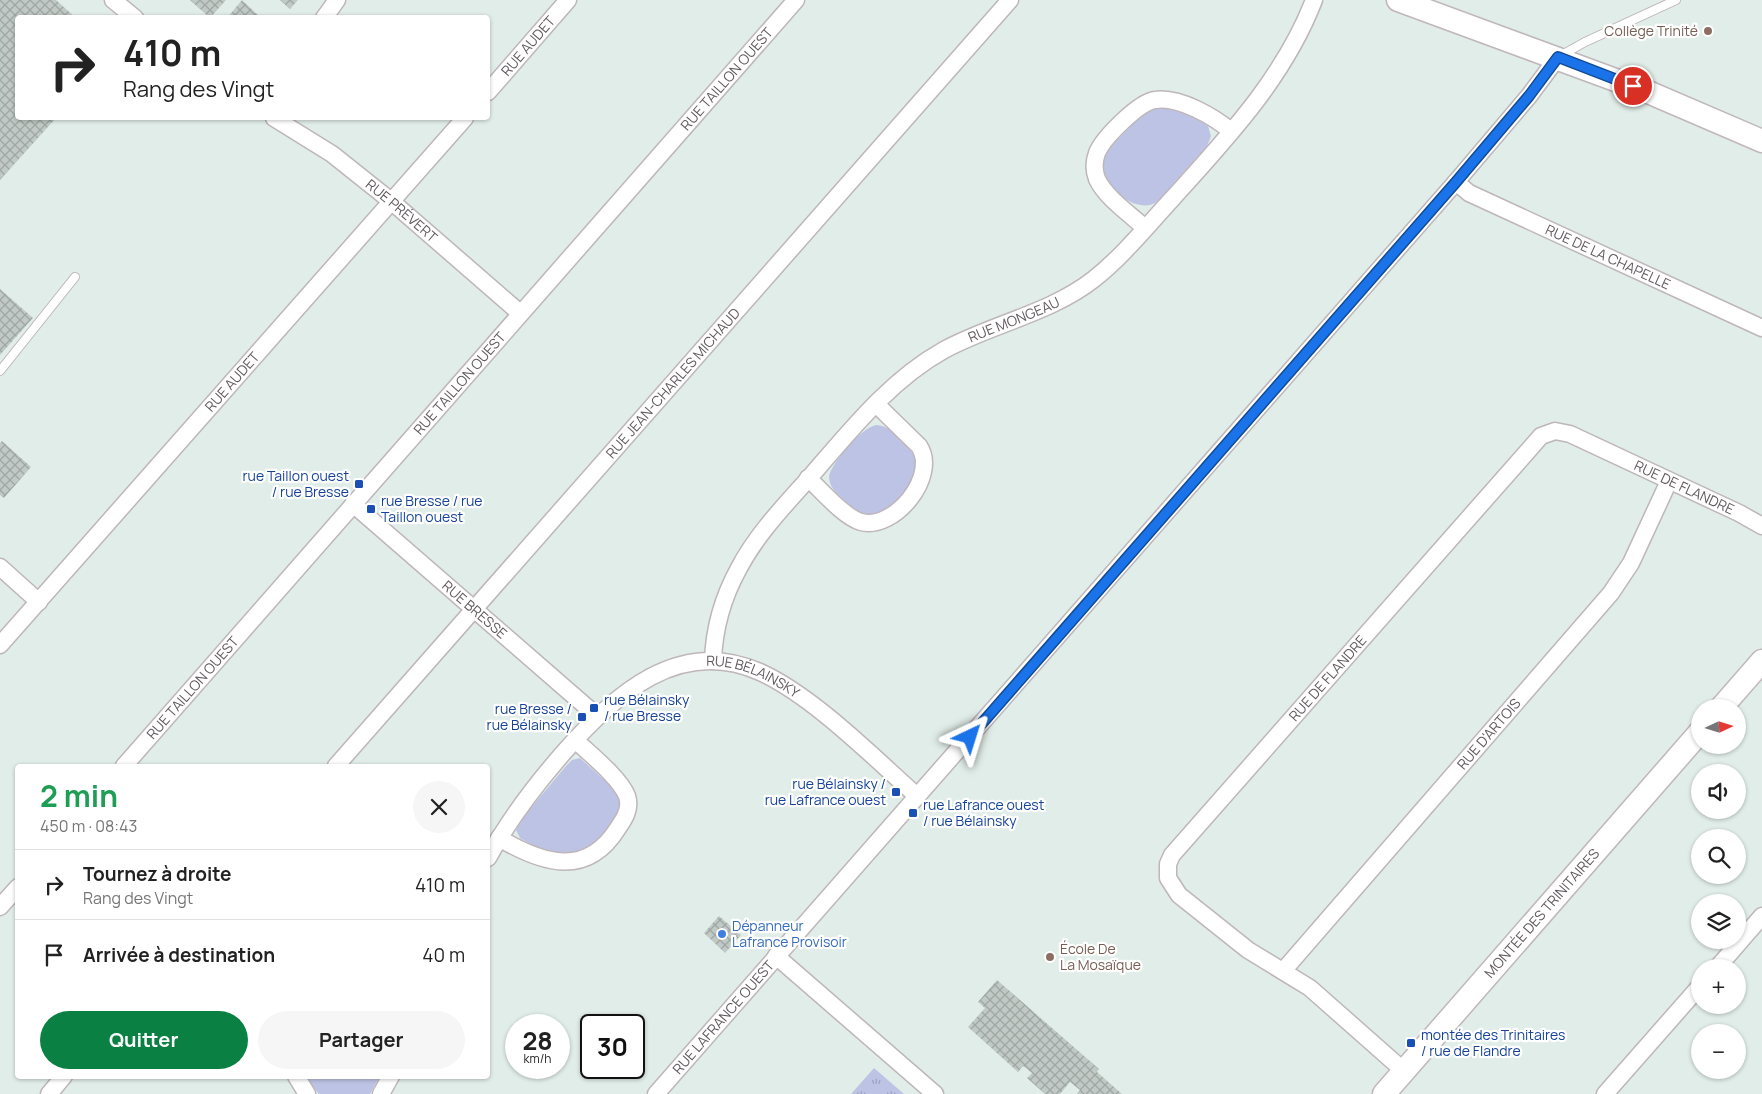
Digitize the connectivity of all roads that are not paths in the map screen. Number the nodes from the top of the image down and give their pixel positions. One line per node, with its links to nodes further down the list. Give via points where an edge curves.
1 (113, 0): 9 (street)
2 (337, 0): 10 (street)
3 (568, 0): 12 (street, RUE AUDET)
4 (796, 0): 21 (street, RUE TAILLON OUEST)
5 (1010, 0): 31 (street, RUE JEAN-CHARLES MICHAUD)
6 (1314, 0): 15 (street, RUE MONGEAU, via 1282,66)
7 (1398, 0): 11 (street)
8 (1676, 0): 11 (lane)
9 (131, 15)
10 (326, 15)
11 (1558, 57): 16 (street, via 1703,114); 17 (street, RUE LAFRANCE OUEST)
12 (490, 90)
13 (277, 120): 18 (street, RUE PRÉVERT, via 325,148)
14 (463, 120): 18 (street, RUE AUDET)
15 (1231, 131): 19 (street, RUE MONGEAU); 19 (street, via 1202,112 1177,102 1155,100 1134,111 1104,142 1095,161 1098,181)
16 (1762, 141)
17 (1456, 182): 22 (street, RUE DE LA CHAPELLE, via 1469,192); 41 (street, RUE LAFRANCE OUEST)
18 (391, 201): 21 (street, RUE PRÉVERT); 30 (street, RUE AUDET)
19 (1146, 228): 24 (street, RUE MONGEAU, via 1086,285 945,350 907,375)
20 (76, 277): 23 (lane)
21 (520, 313): 27 (street, RUE TAILLON OUEST)
22 (1762, 328)
23 (0, 371)
24 (876, 404): 25 (street, RUE MONGEAU); 25 (street, via 924,454 923,478 905,502 886,519 877,523 862,522 849,515)
25 (808, 478): 33 (street, RUE MONGEAU, via 762,532 739,568 717,622)
26 (1669, 481): 28 (street, RUE DE FLANDRE); 49 (street, RUE D'ARTOIS, via 1630,562 1611,593); 49 (street, RUE DE FLANDRE, via 1565,432 1550,432 1537,438 1174,851 1167,869 1175,891 1248,950)
27 (353, 504): 31 (street, RUE BRESSE); 39 (street, RUE TAILLON OUEST)
28 (1762, 526)
29 (0, 567): 30 (street)
30 (39, 602): 32 (street, RUE AUDET)
31 (474, 609): 36 (street, RUE BRESSE); 40 (street, RUE JEAN-CHARLES MICHAUD)
32 (0, 645)
33 (713, 661): 36 (street, RUE BÉLAINSKY, via 680,665 654,675 625,692); 41 (street, RUE BÉLAINSKY, via 740,665 785,686)
34 (1760, 668): 35 (street)
35 (1730, 699)
36 (597, 716): 37 (street, RUE BÉLAINSKY)
37 (575, 740): 42 (street, RUE BÉLAINSKY, via 532,791); 42 (street, via 626,795 628,808 618,829 597,853 573,862 537,855)
38 (1691, 742): 51 (street, MONTÉE DES TRINITAIRES)
39 (126, 764)
40 (338, 764)
41 (917, 796): 47 (street, RUE LAFRANCE OUEST)
42 (499, 838): 43 (street, RUE BÉLAINSKY)
43 (490, 854)
44 (15, 890): 45 (street)
45 (0, 907)
46 (1762, 916): 48 (street)
47 (776, 956): 58 (street, RUE LAFRANCE OUEST); 59 (street)
48 (1725, 959)
49 (1283, 971): 51 (street, RUE DE FLANDRE, via 1324,1000)
50 (1691, 996): 61 (street)
51 (1404, 1071): 60 (street, MONTÉE DES TRINITAIRES)
52 (62, 1079): 55 (street)
53 (298, 1079): 56 (street)
54 (389, 1079): 57 (street)
55 (49, 1094)
56 (307, 1094)
57 (381, 1094)
58 (656, 1094)
59 (936, 1094)
60 (1384, 1094)
61 (1605, 1094)

